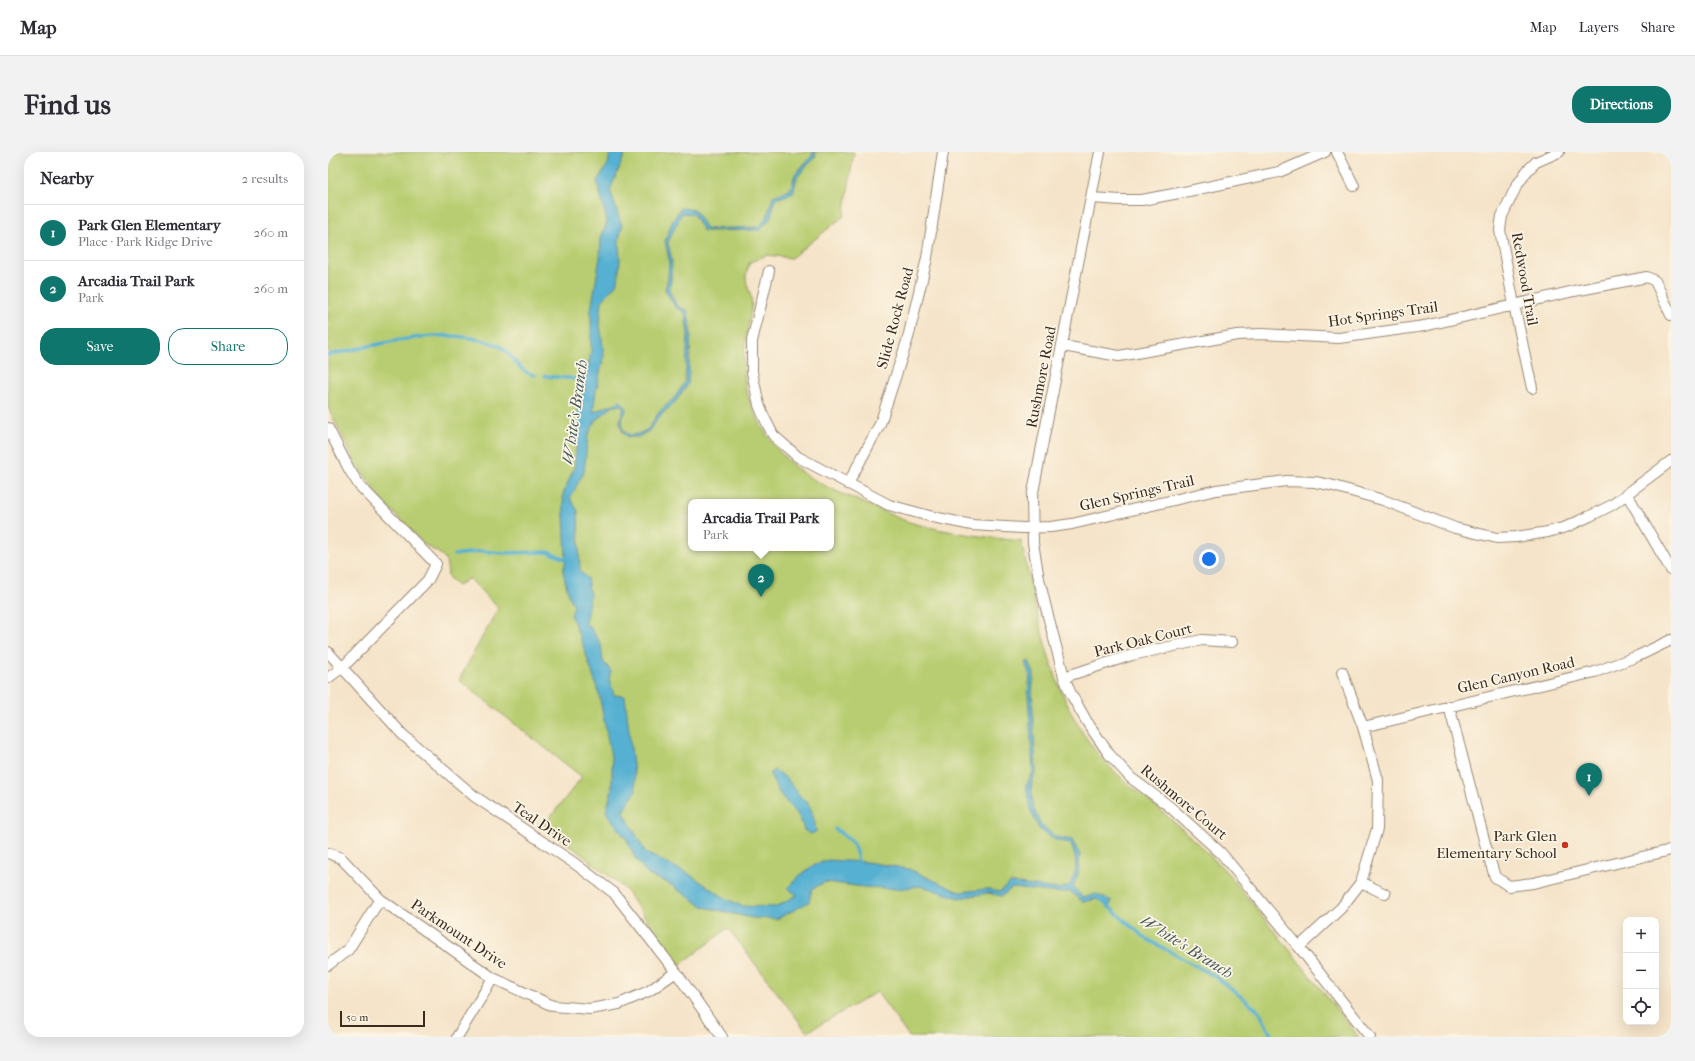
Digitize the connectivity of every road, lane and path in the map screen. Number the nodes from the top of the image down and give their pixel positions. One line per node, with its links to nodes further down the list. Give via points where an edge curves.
1 (944, 152): 15 (street, Slide Rock Road, via 926,258 908,338 880,424)
2 (1100, 152): 7 (street, Rushmore Road)
3 (1325, 152): 7 (street, via 1279,172 1184,192 1142,200)
4 (1337, 152): 6 (street)
5 (1559, 152): 9 (street, Redwood Trail, via 1536,162 1527,170 1502,216 1500,230)
6 (1354, 186)
7 (1092, 198): 11 (street, Rushmore Road)
8 (769, 271): 15 (street, Glen Springs Trail, via 752,341 752,372 758,405 774,435 798,457)
9 (1514, 305): 10 (street, Hot Springs Trail, via 1647,277 1655,281); 11 (street, Hot Springs Trail, via 1424,326 1339,338 1237,335 1119,356); 12 (street, Redwood Trail)
10 (1671, 315)
11 (1063, 346): 17 (street, Rushmore Road, via 1032,497)
12 (1532, 388)
13 (328, 428): 23 (street, via 359,485 436,564 428,580)
14 (1671, 461): 16 (street, Glen Springs Trail)
15 (848, 484): 17 (street, Glen Springs Trail, via 889,505 933,517 972,525)
16 (1626, 494): 17 (street, Glen Springs Trail, via 1612,505 1566,527 1516,537 1497,538 1455,528 1383,500 1330,485 1286,481 1216,490 1072,524); 18 (street)
17 (1033, 528): 19 (street, Rushmore Road, via 1033,543)
18 (1671, 570)
19 (1046, 608): 25 (street, Rushmore Court)
20 (1671, 640): 27 (street, Glen Canyon Road, via 1595,672)
21 (1232, 642): 25 (street, Park Oak Court, via 1202,640 1132,655)
22 (328, 652): 23 (street, Teal Drive)
23 (343, 667): 26 (street); 36 (street, Teal Drive, via 403,735 474,796 614,893)
24 (1342, 672): 28 (street)
25 (1064, 677): 34 (street, Rushmore Court, via 1070,694 1087,722 1118,764 1131,778 1169,806 1221,853)
26 (328, 678)
27 (1450, 706): 28 (street, Glen Canyon Road); 29 (street, via 1487,851 1495,877 1504,883 1509,886 1533,883)
28 (1363, 727): 31 (street, via 1378,787 1377,829)
29 (1671, 850)
30 (328, 854): 33 (street, Parkmount Drive, via 341,858)
31 (1361, 882): 32 (street); 34 (street, via 1341,908)
32 (1385, 894)
33 (380, 899): 35 (street, via 348,950); 37 (street, Parkmount Drive)
34 (1299, 947): 40 (street, Rushmore Court)
35 (328, 965)
36 (676, 972): 37 (street, Parkmount Drive, via 649,991 619,1004 590,1009 553,1006); 39 (street, Teal Drive)
37 (493, 978): 38 (street)
38 (456, 1037)
39 (722, 1037)
40 (1370, 1037)

